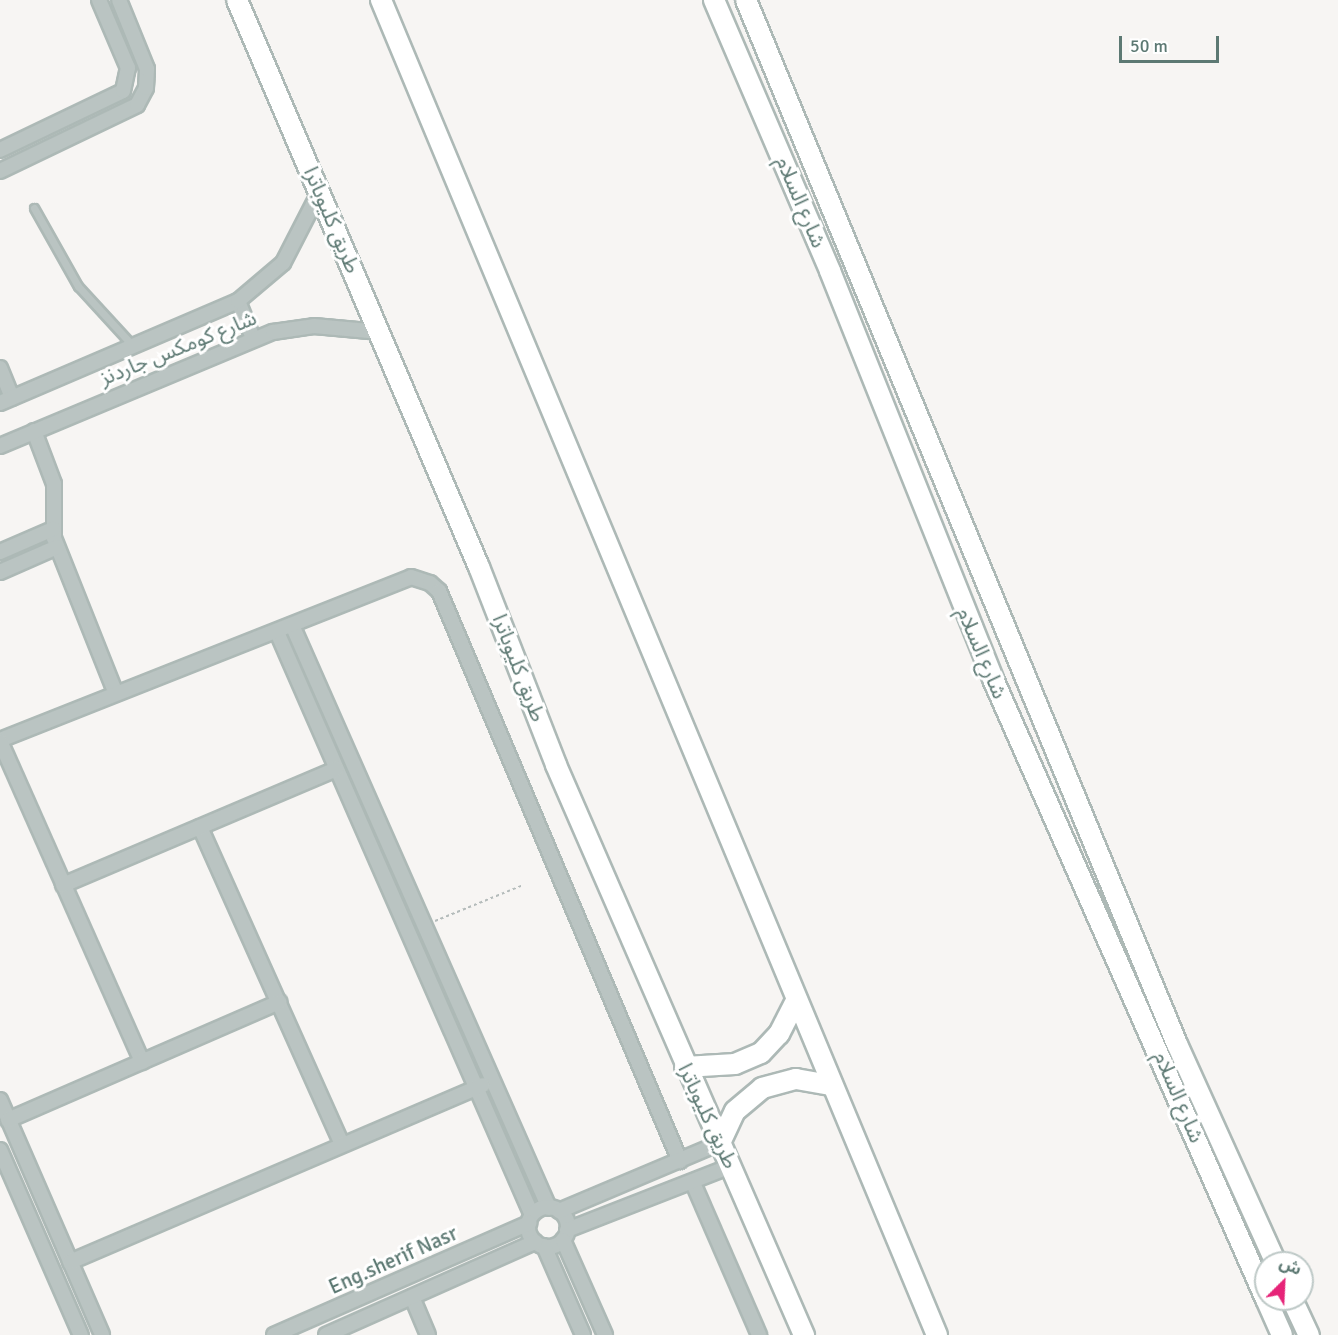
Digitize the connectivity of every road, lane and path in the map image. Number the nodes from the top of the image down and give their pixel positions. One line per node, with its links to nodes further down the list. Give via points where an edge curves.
1 (99, 0): 7 (street, via 128,68 123,91)
2 (119, 0): 8 (street, via 147,69 146,88 137,105)
3 (237, 0): 9 (main road, طريق كليوباترا)
4 (381, 0): 37 (main road, via 627,583)
5 (714, 0): 12 (main road, شارع السلام)
6 (746, 0): 11 (main road, شارع السلام)
7 (0, 150)
8 (0, 171)
9 (320, 191): 13 (street, شارع كومكس جاردنز, via 283,263); 14 (main road, طريق كليوباترا)
10 (34, 208): 16 (lane, via 78,286)
11 (850, 262): 12 (main road); 57 (main road, شارع السلام, via 1177,1044)
12 (830, 271): 59 (main road, شارع السلام, via 993,679)
13 (238, 301): 15 (street); 16 (street, شارع كومكس جاردنز)
14 (380, 332): 15 (street, شارع كومكس جاردنز, via 314,326); 39 (main road, طريق كليوباترا)
15 (253, 338): 19 (street, شارع كومكس جاردنز)
16 (133, 346): 18 (street, شارع كومكس جاردنز)
17 (0, 368): 18 (street)
18 (6, 400)
19 (34, 431): 20 (street, شارع كومكس جاردنز); 21 (street, via 54,484)
20 (0, 446)
21 (53, 529): 22 (street); 23 (street)
22 (57, 547): 24 (street); 27 (street)
23 (0, 552)
24 (0, 572)
25 (292, 626): 26 (street); 29 (street); 48 (street, via 411,577 439,591)
26 (277, 632): 27 (street); 30 (street)
27 (115, 691): 28 (street)
28 (0, 740): 33 (street)
29 (345, 746): 30 (street); 35 (street)
30 (328, 751): 31 (street)
31 (336, 769): 32 (street); 42 (street)
32 (200, 827): 33 (street); 36 (street)
33 (63, 885): 38 (street)
34 (523, 885): 35 (path)
35 (424, 926): 40 (street)
36 (279, 1002): 38 (street); 46 (street)
37 (795, 1002): 39 (main road, via 779,1034 761,1053 735,1064); 41 (main road)
38 (142, 1062): 44 (street)
39 (685, 1067): 45 (main road, طريق كليوباترا)
40 (493, 1081): 42 (street); 53 (street)
41 (831, 1085): 45 (main road, via 796,1079 762,1088 735,1111); 72 (main road)
42 (477, 1088): 46 (street); 54 (street)
43 (0, 1100): 44 (street)
44 (8, 1120): 58 (street)
45 (720, 1143): 48 (street, Eng.sherif Nasr); 49 (main road, طريق كليوباترا)
46 (342, 1145): 58 (street)
47 (0, 1150): 63 (street)
48 (680, 1161): 50 (street, Eng.sherif Nasr)
49 (731, 1166): 51 (street); 71 (main road, طريق كليوباترا)
50 (641, 1179): 52 (street); 53 (street, Eng.sherif Nasr)
51 (693, 1183): 52 (street); 70 (street)
52 (649, 1198): 55 (street)
53 (554, 1209): 54 (street, Eng.sherif Nasr); 55 (street)
54 (530, 1219): 56 (street); 65 (street, Eng.sherif Nasr)
55 (565, 1235): 56 (street); 69 (street)
56 (539, 1244): 60 (street); 68 (street)
57 (1271, 1251)
58 (70, 1262): 64 (street)
59 (1254, 1272)
60 (412, 1297): 66 (street); 67 (street)
61 (1271, 1311): 73 (main road, شارع السلام)
62 (1298, 1311): 74 (main road)
63 (81, 1335)
64 (102, 1335)
65 (274, 1335)
66 (326, 1335)
67 (428, 1335)
68 (583, 1335)
69 (605, 1335)
70 (759, 1335)
71 (804, 1335)
72 (937, 1335)
73 (1282, 1335)
74 (1309, 1335)

